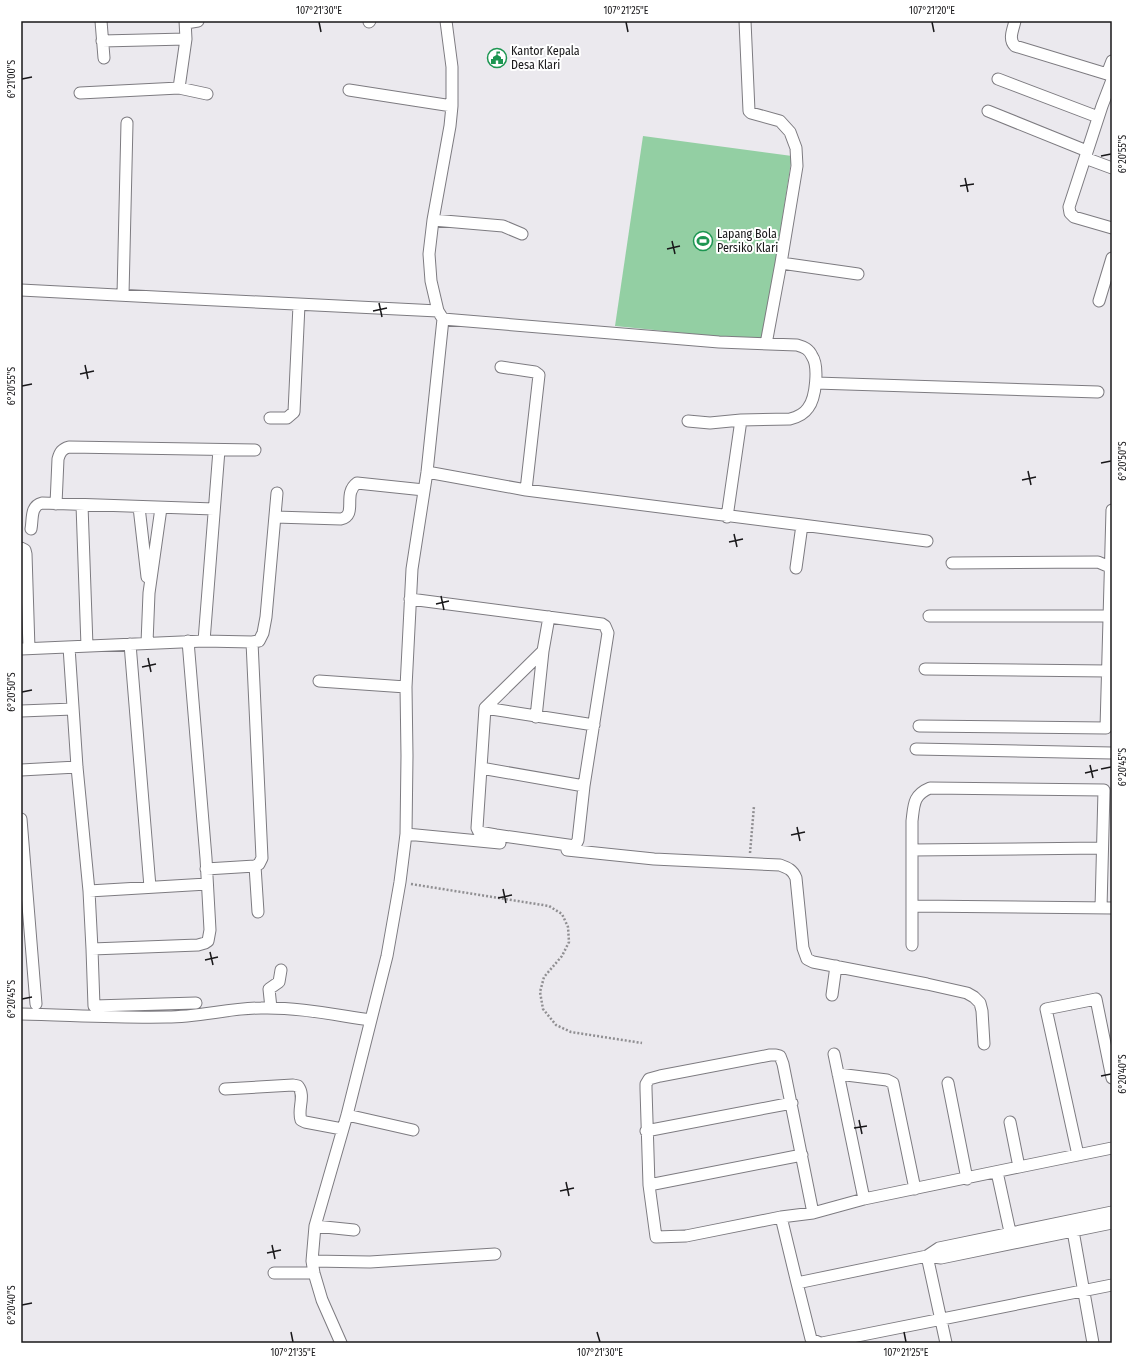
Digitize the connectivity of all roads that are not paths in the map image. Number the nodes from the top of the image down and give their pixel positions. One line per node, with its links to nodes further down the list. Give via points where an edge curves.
1 (101, 21): 8 (street)
2 (198, 21): 6 (street)
3 (446, 21): 17 (street, via 452,74)
4 (745, 21): 27 (street, via 749,111 780,121 790,132 796,148 797,166)
5 (1015, 21): 10 (street, via 1011,38 1015,46 1107,74)
6 (186, 22): 7 (street)
7 (186, 39): 8 (street); 13 (street)
8 (102, 41): 9 (street)
9 (104, 58)
10 (1112, 61)
11 (998, 79): 19 (street)
12 (1112, 80): 19 (street)
13 (179, 88): 15 (street); 16 (street)
14 (349, 90): 17 (street)
15 (80, 93)
16 (207, 94)
17 (452, 106): 23 (street)
18 (988, 111): 21 (street)
19 (1104, 111): 21 (street)
20 (127, 123): 30 (street)
21 (1086, 155): 22 (street); 24 (street, via 1068,207 1070,213)
22 (1112, 168)
23 (433, 220): 25 (street, via 503,226); 33 (street, via 428,254 431,281)
24 (1112, 228)
25 (522, 234)
26 (1112, 258): 31 (street)
27 (781, 263): 28 (street); 34 (street)
28 (858, 274)
29 (21, 290): 30 (street)
30 (123, 295): 32 (street)
31 (1099, 301)
32 (299, 305): 33 (street); 38 (street, via 294,412 287,418)
33 (441, 315): 34 (street); 43 (street)
34 (766, 344): 36 (street, via 797,345 808,350 814,360)
35 (501, 367): 45 (street, via 535,372 539,375)
36 (816, 383): 37 (street); 39 (street, via 809,407 798,417)
37 (1098, 392)
38 (270, 418)
39 (741, 420): 40 (street, via 710,423); 54 (street)
40 (688, 421)
41 (219, 450): 42 (street); 47 (street, via 69,447 63,449 58,459); 51 (street)
42 (256, 450)
43 (427, 472): 44 (street); 45 (street)
44 (424, 490): 53 (street, via 357,483 350,492 350,513 346,518); 63 (street)
45 (526, 490): 54 (street)
46 (277, 493): 53 (street)
47 (56, 504): 48 (street); 56 (street, via 42,503 34,508)
48 (82, 505): 49 (street); 72 (street)
49 (139, 507): 50 (street); 62 (street)
50 (161, 508): 51 (street); 62 (street)
51 (214, 509): 67 (street)
52 (1112, 510): 61 (street)
53 (275, 517): 69 (street, via 263,633 259,641)
54 (727, 517): 55 (street)
55 (802, 525): 57 (street); 60 (street)
56 (32, 529)
57 (927, 541)
58 (21, 548): 74 (street, via 26,554)
59 (952, 563): 61 (street, via 1098,562)
60 (796, 568)
61 (1111, 568): 66 (street)
62 (149, 593): 70 (street)
63 (410, 599): 64 (street); 79 (street)
64 (549, 616): 75 (street); 84 (street, via 602,624 607,630)
65 (929, 616): 66 (street)
66 (1109, 616): 77 (street)
67 (204, 640): 68 (street); 69 (street)
68 (188, 641): 70 (street); 98 (street)
69 (252, 642): 97 (street, via 262,858)
70 (146, 643): 71 (street)
71 (130, 644): 72 (street); 100 (street)
72 (87, 646): 73 (street)
73 (69, 647): 74 (street); 81 (street)
74 (25, 649)
75 (543, 651): 80 (street); 83 (street)
76 (925, 669): 77 (street)
77 (1108, 671): 85 (street, via 1106,728)
78 (319, 681): 79 (street)
79 (406, 687): 93 (street)
80 (485, 708): 83 (street); 89 (street)
81 (73, 709): 82 (street); 88 (street)
82 (21, 712)
83 (536, 717): 84 (street)
84 (594, 726): 91 (street)
85 (919, 726)
86 (916, 749): 87 (street)
87 (1112, 753)
88 (77, 767): 90 (street); 101 (street)
89 (481, 768): 91 (street); 94 (street, via 477,828 479,832)
90 (21, 770)
91 (584, 786): 94 (street, via 578,840)
92 (21, 819): 111 (street)
93 (406, 834): 94 (street); 114 (street, via 387,956)
94 (574, 848): 107 (street, via 654,859 780,865 789,868 796,878 804,954 813,962)
95 (1102, 848): 96 (street); 96 (street, via 1104,790 930,788 921,792 914,803); 103 (street)
96 (912, 850): 102 (street)
97 (255, 866): 98 (street); 104 (street)
98 (206, 869): 99 (street)
99 (207, 884): 100 (street); 106 (street, via 210,930 208,941 205,943)
100 (150, 887): 101 (street)
101 (89, 891): 106 (street)
102 (912, 906): 103 (street); 105 (street)
103 (1107, 908)
104 (258, 912)
105 (912, 945)
106 (92, 949): 110 (street, via 94,1006)
107 (836, 966): 109 (street); 115 (street, via 967,993 980,1003)
108 (281, 970): 112 (street, via 279,982 269,990)
109 (832, 995)
110 (196, 1003)
111 (36, 1004)
112 (271, 1008): 113 (street, via 242,1008 203,1015 168,1017); 114 (street)
113 (21, 1014)
114 (370, 1020): 122 (street)
115 (984, 1044)
116 (834, 1054): 117 (street)
117 (838, 1074): 134 (street, via 893,1083); 135 (street)
118 (1112, 1078): 129 (street, via 1096,999 1046,1009)
119 (948, 1083): 132 (street)
120 (225, 1089): 124 (street, via 298,1086 302,1095 301,1120)
121 (792, 1103): 126 (street); 126 (street, via 782,1060 776,1055 660,1076 649,1079 646,1084); 128 (street)
122 (347, 1115): 124 (street); 125 (street)
123 (1010, 1122): 130 (street)
124 (342, 1129): 140 (street)
125 (413, 1130)
126 (646, 1131): 133 (street)
127 (1112, 1148): 129 (street)
128 (802, 1155): 133 (street); 136 (street)
129 (1078, 1155): 130 (street)
130 (1019, 1168): 131 (street)
131 (997, 1172): 132 (street); 143 (street)
132 (967, 1179): 134 (street)
133 (649, 1186): 138 (street, via 656,1237 686,1236)
134 (915, 1189): 135 (street)
135 (864, 1199): 136 (street)
136 (813, 1212): 138 (street)
137 (1112, 1212): 143 (street)
138 (781, 1217): 149 (street)
139 (1112, 1223): 142 (street)
140 (315, 1226): 141 (street); 146 (street)
141 (354, 1230)
142 (1073, 1231): 143 (street); 151 (street)
143 (1011, 1239): 145 (street, via 942,1258)
144 (495, 1254): 146 (street, via 370,1262)
145 (928, 1256): 149 (street); 152 (street)
146 (312, 1261): 148 (street)
147 (274, 1273): 148 (street)
148 (314, 1273): 153 (street, via 322,1300)
149 (797, 1283): 154 (street, via 811,1339)
150 (1112, 1285): 151 (street)
151 (1084, 1292): 152 (street); 156 (street)
152 (941, 1319): 154 (street); 155 (street)
153 (341, 1343)
154 (821, 1343)
155 (946, 1343)
156 (1093, 1343)

